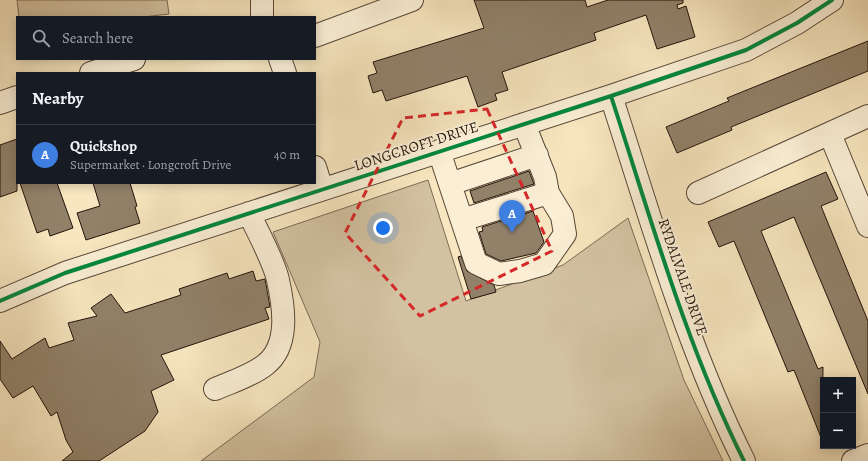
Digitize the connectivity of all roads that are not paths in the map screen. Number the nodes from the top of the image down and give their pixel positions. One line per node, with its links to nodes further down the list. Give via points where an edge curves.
1 (262, 0): 4 (street)
2 (412, 0): 5 (street)
3 (832, 0): 10 (street, LONGCROFT DRIVE, via 797,23 746,50)
4 (262, 16)
5 (316, 36)
6 (131, 60): 8 (street)
7 (280, 60): 9 (street)
8 (94, 72)
9 (285, 72)
10 (611, 96): 14 (street, LONGCROFT DRIVE); 29 (street, RYDALVALE DRIVE, via 674,292 706,381)
11 (16, 97): 12 (street)
12 (0, 103)
13 (868, 116): 15 (street)
14 (524, 124): 16 (street, LONGCROFT DRIVE); 17 (street)
15 (830, 134): 22 (street); 25 (street)
16 (439, 151): 19 (street); 20 (street, LONGCROFT DRIVE)
17 (537, 155): 19 (street); 21 (street)
18 (316, 169): 20 (street)
19 (450, 184): 24 (street)
20 (322, 189): 23 (street, LONGCROFT DRIVE)
21 (548, 193): 24 (street); 24 (street, via 562,216 565,234 544,264 499,274 476,263)
22 (698, 193)
23 (249, 213): 26 (street, LONGCROFT DRIVE, via 65,273); 27 (street, via 278,279 283,334 275,354 265,365)
24 (462, 220)
25 (868, 226)
26 (0, 301)
27 (215, 389)
28 (868, 455): 30 (street)
29 (744, 461)
30 (853, 461)

